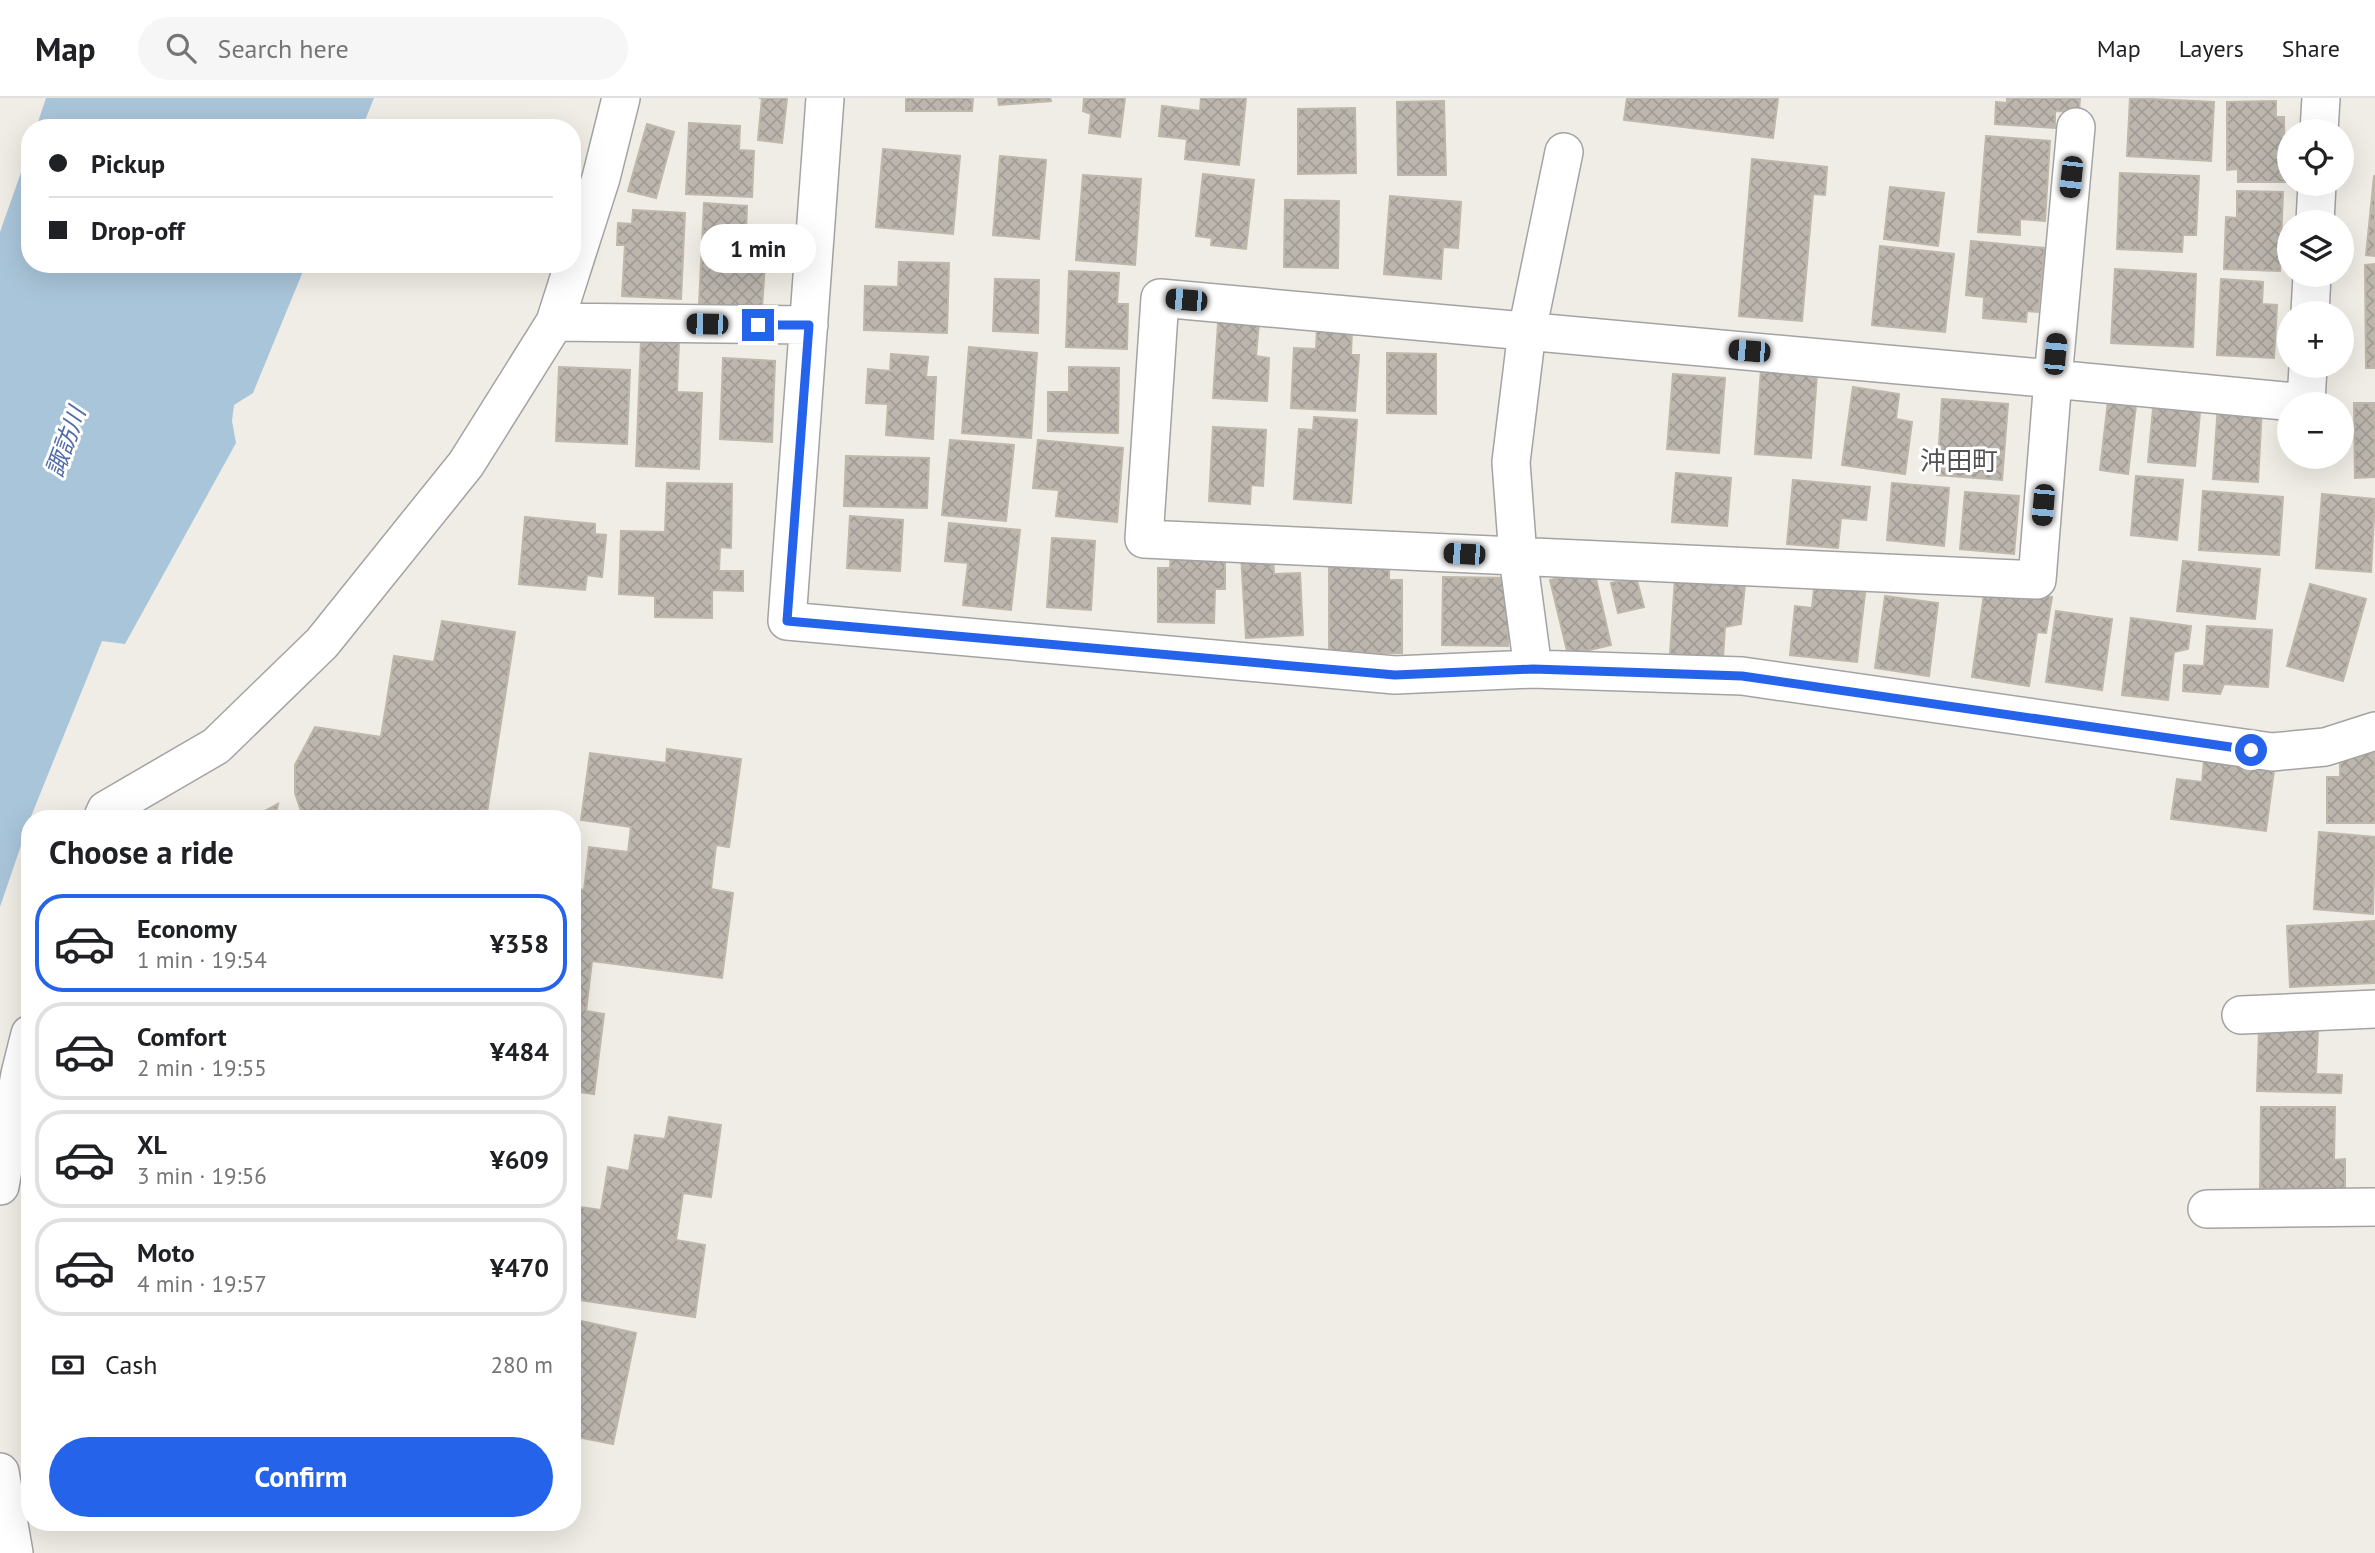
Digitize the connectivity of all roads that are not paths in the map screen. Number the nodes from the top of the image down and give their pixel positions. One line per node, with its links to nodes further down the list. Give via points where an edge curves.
1 (621, 98): 7 (street)
2 (825, 98): 10 (street)
3 (2321, 98): 4 (street)
4 (2320, 119)
5 (2076, 127): 13 (street)
6 (1564, 152): 11 (street)
7 (581, 241)
8 (571, 273): 9 (street)
9 (555, 322): 10 (street); 17 (street, via 466,464 322,643 216,747)
10 (809, 325): 15 (street, via 787,621 1395,675)
11 (1527, 331): 13 (street); 14 (street, via 1511,462); 14 (street, via 1160,298 1144,539)
12 (2307, 378): 13 (street, via 2306,403)
13 (2053, 379): 14 (street, via 2036,580)
14 (1518, 556): 15 (street)
15 (1533, 669): 16 (street, via 1742,676 2272,752 2325,747)
16 (2375, 731)
17 (106, 810)
18 (2375, 1009): 19 (street)
19 (2241, 1015)
20 (21, 1070): 21 (street)
21 (0, 1186)
22 (2375, 1207): 23 (street)
23 (2207, 1209)
24 (0, 1472): 25 (street)
25 (14, 1553)

